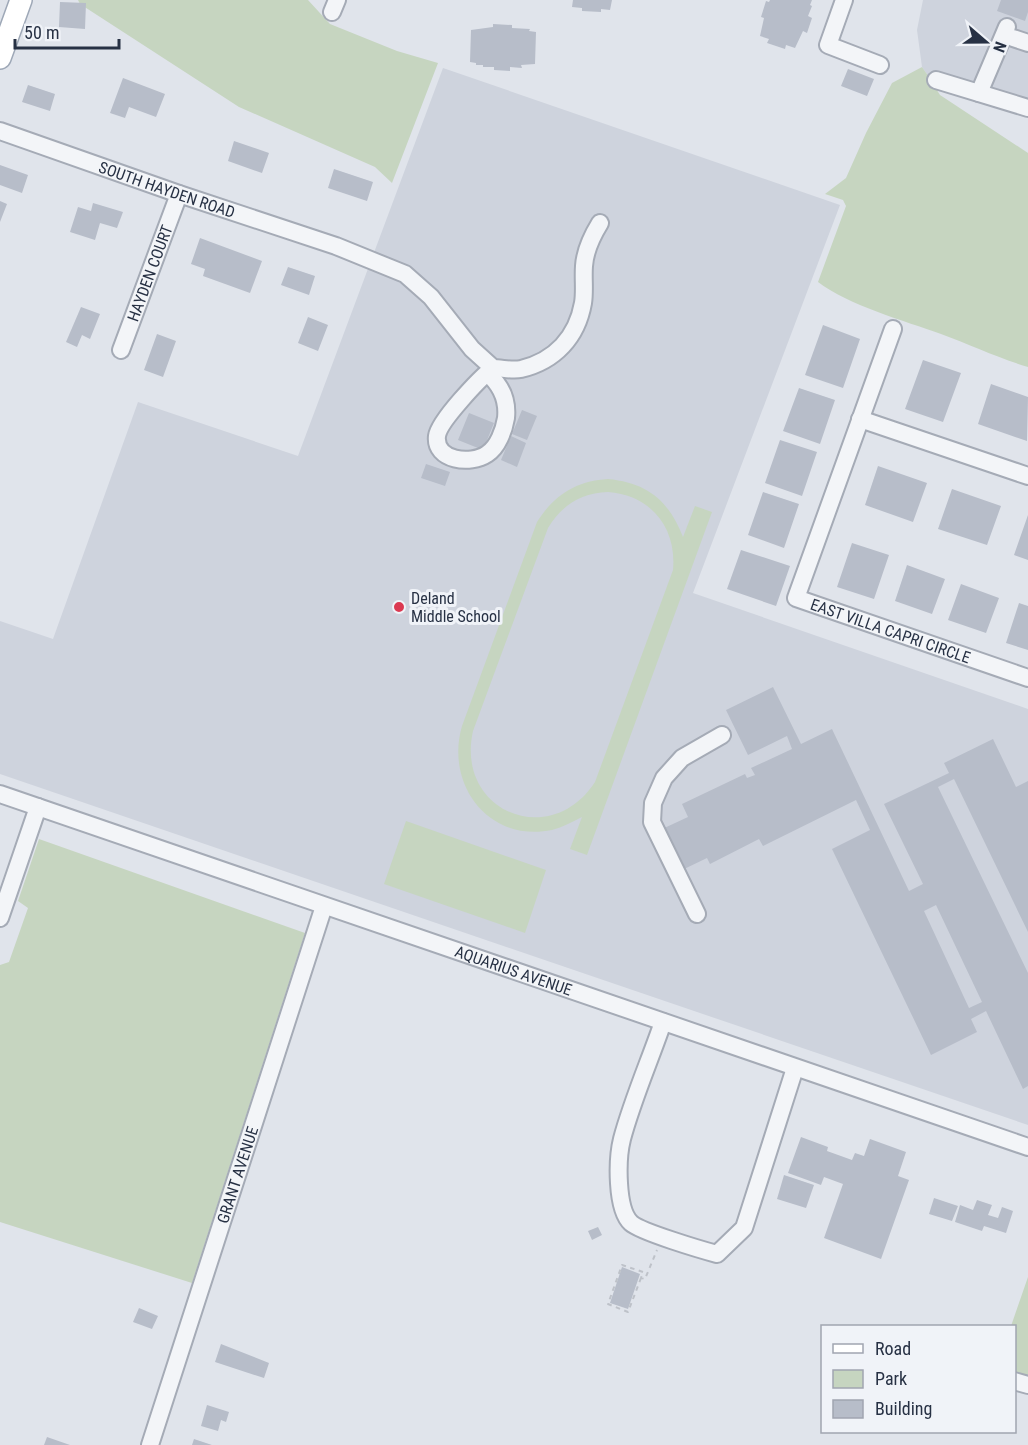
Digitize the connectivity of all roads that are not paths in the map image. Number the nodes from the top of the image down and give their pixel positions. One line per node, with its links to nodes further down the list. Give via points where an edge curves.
1 (21, 0): 4 (main road)
2 (844, 0): 5 (street, via 828,45)
3 (1016, 36): 7 (street)
4 (0, 58)
5 (880, 65)
6 (936, 80): 7 (street)
7 (979, 93): 8 (street)
8 (1028, 108)
9 (0, 131): 10 (street, SOUTH HAYDEN ROAD)
10 (179, 194): 13 (street, HAYDEN COURT); 14 (street, SOUTH HAYDEN ROAD, via 336,246 405,274 431,297)
11 (600, 223): 14 (street, via 584,263 583,302 577,327 568,340 553,356 520,369)
12 (893, 329): 15 (street, EAST VILLA CAPRI CIRCLE)
13 (121, 350)
14 (490, 370): 14 (street, SOUTH HAYDEN ROAD, via 439,429 437,443 447,456 476,459 496,447 507,409)
15 (861, 419): 16 (street); 17 (street, EAST VILLA CAPRI CIRCLE, via 796,598)
16 (1028, 476)
17 (1028, 678)
18 (722, 735): 22 (street, via 682,758 664,778 653,803 652,822)
19 (0, 794): 20 (street, AQUARIUS AVENUE)
20 (38, 807): 21 (street, AQUARIUS AVENUE); 23 (street)
21 (324, 906): 24 (street, AQUARIUS AVENUE); 27 (street, GRANT AVENUE)
22 (697, 914)
23 (0, 918)
24 (663, 1022): 25 (street, AQUARIUS AVENUE); 25 (street, via 622,1141 619,1192 624,1214 633,1225 662,1236 717,1254 744,1228)
25 (795, 1068): 26 (street, AQUARIUS AVENUE)
26 (1028, 1148)
27 (150, 1445)

